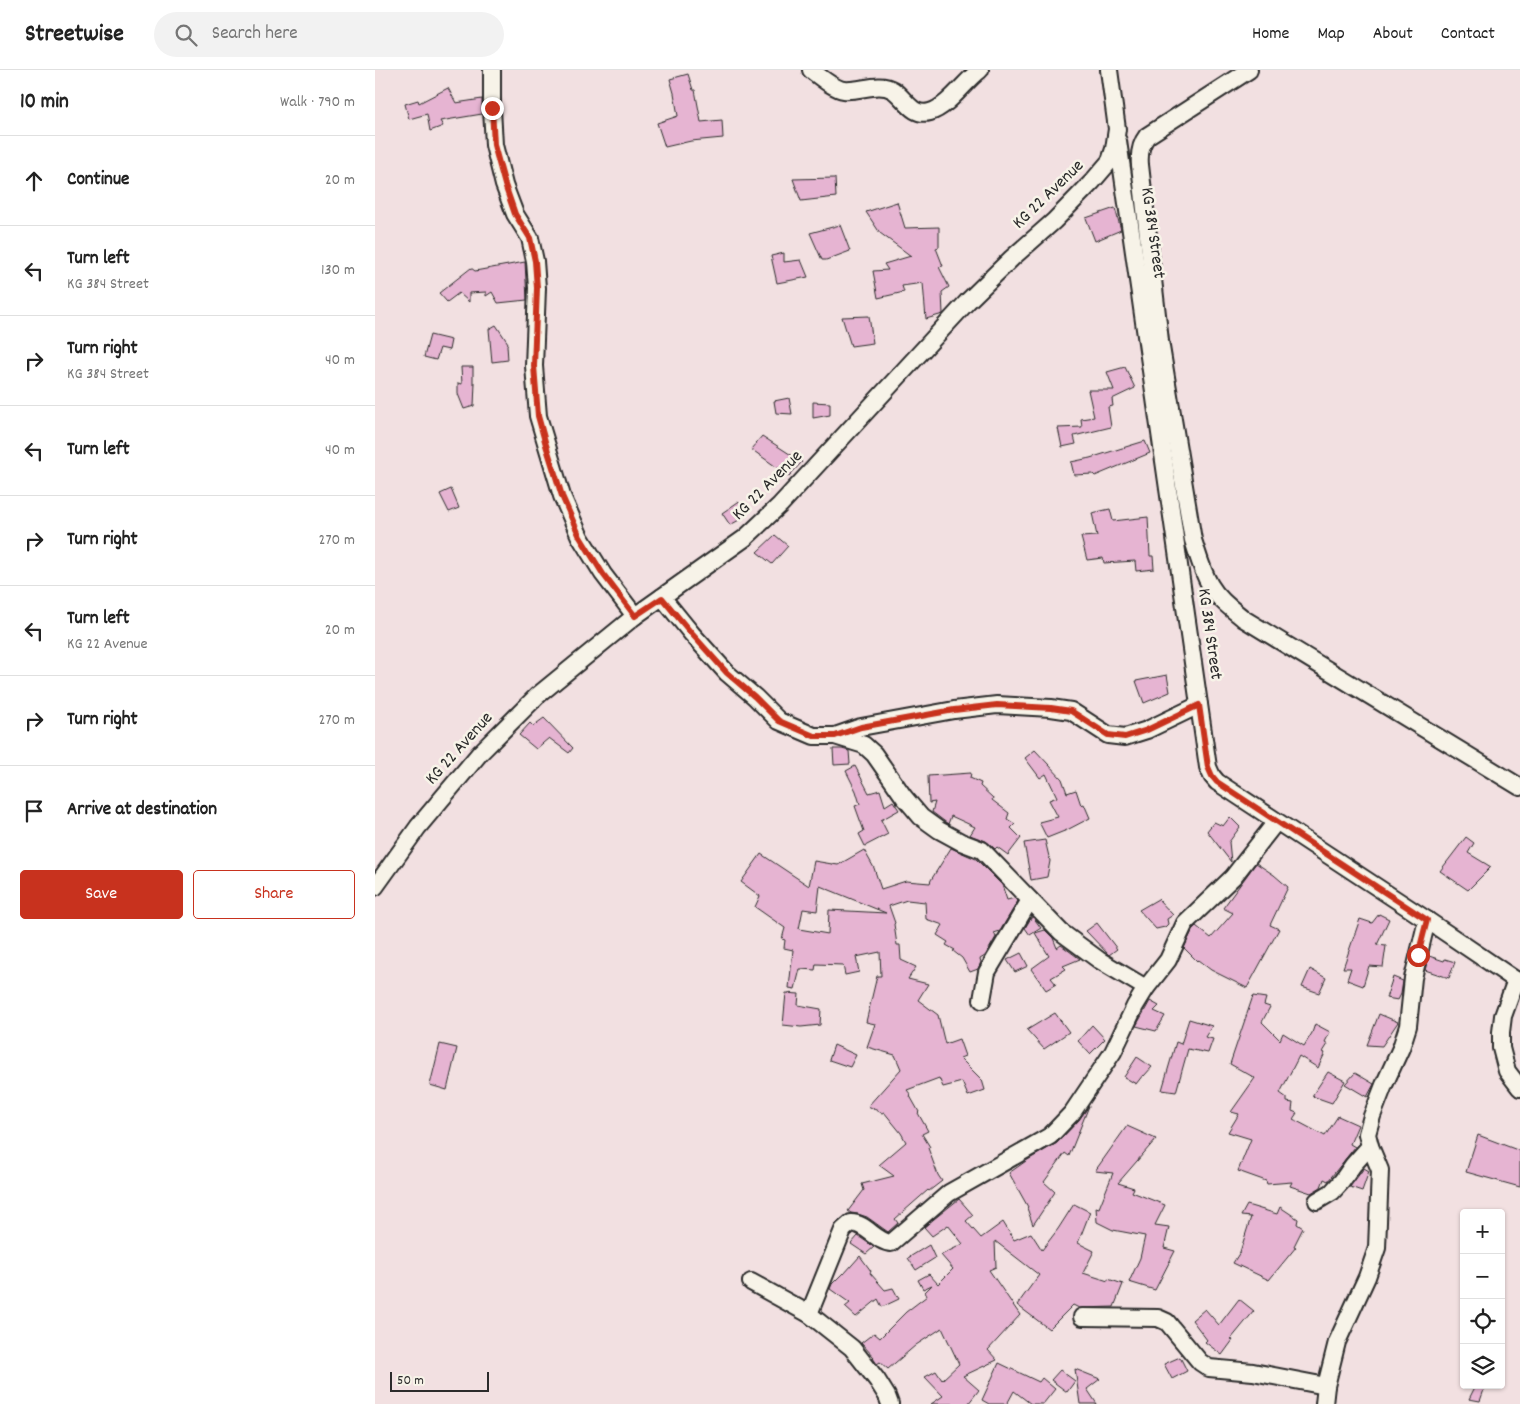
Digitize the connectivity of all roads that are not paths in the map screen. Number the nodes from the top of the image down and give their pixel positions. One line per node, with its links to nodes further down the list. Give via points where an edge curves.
1 (492, 70): 8 (street, via 494,145 515,214 530,238 535,261 534,366 538,416 562,496 580,537)
2 (811, 70): 3 (street, via 842,90 885,87 893,90 919,113 931,112 947,102)
3 (980, 70)
4 (1109, 70): 6 (street, KG 22 Avenue)
5 (1249, 70): 11 (street, via 1147,136 1141,147 1139,165 1160,341 1193,540 1201,565 1210,585 1244,619)
6 (1117, 129): 7 (street, KG 22 Avenue, via 1110,161 1092,182 968,301 780,505 745,538); 9 (street, KG 384 Street)
7 (662, 598): 8 (street, KG 22 Avenue); 10 (street, via 727,673 779,721 814,736)
8 (635, 616): 13 (street, KG 22 Avenue, via 537,696 480,753 418,827)
9 (1199, 705): 10 (street, via 1125,737 1108,735 1071,711 997,705 861,727); 12 (street, KG 384 Street, via 1212,776)
10 (835, 736): 14 (street, via 864,745 921,817 961,842 982,850)
11 (1520, 786)
12 (1276, 822): 15 (street, KG 384 Street); 17 (street, via 1233,877 1185,923 1169,960)
13 (375, 886)
14 (1030, 900): 17 (street, via 1061,932); 18 (street, via 987,972)
15 (1427, 920): 16 (street, KG 384 Street); 20 (street, via 1413,978 1408,1026 1372,1116 1367,1134)
16 (1518, 982): 19 (street, via 1503,1016 1501,1048 1507,1071)
17 (1146, 988): 23 (street, via 1095,1080 1072,1113 1050,1136 949,1193 891,1243 857,1223 851,1223 843,1230)
18 (982, 1000)
19 (1520, 1088)
20 (1370, 1146): 21 (street, via 1332,1192); 25 (street, via 1380,1170 1377,1248 1337,1342)
21 (1317, 1201)
22 (751, 1282): 23 (street)
23 (809, 1314): 26 (street, via 851,1348 877,1380)
24 (1083, 1317): 25 (street, via 1158,1318 1167,1322 1200,1362 1209,1368 1253,1372)
25 (1326, 1386): 27 (street)
26 (890, 1404)
27 (1324, 1404)

